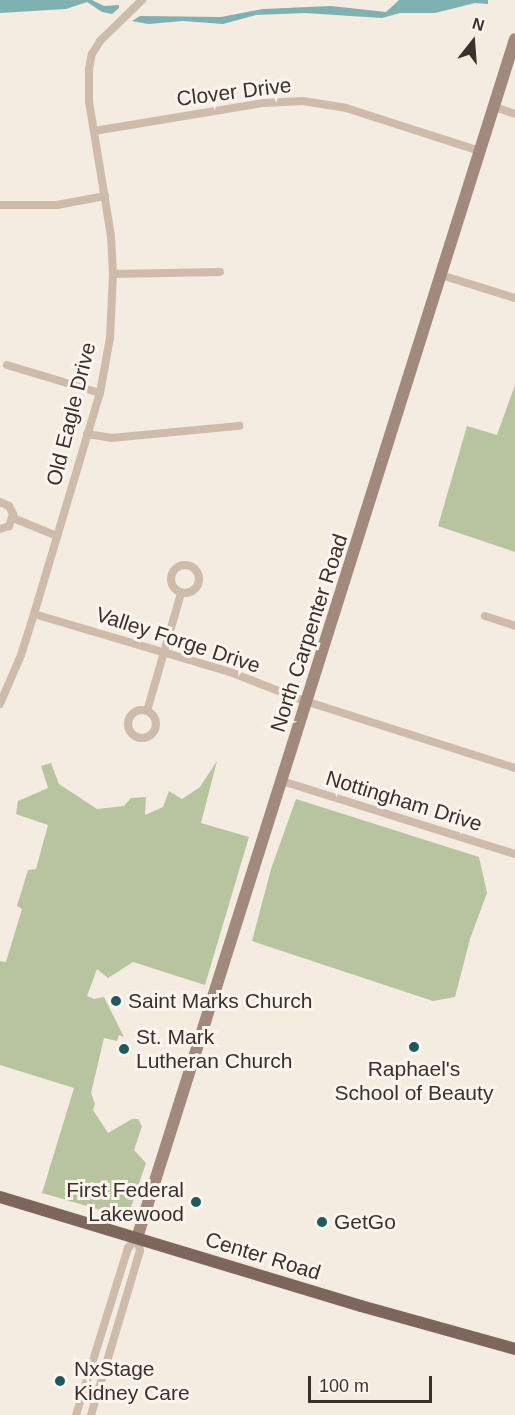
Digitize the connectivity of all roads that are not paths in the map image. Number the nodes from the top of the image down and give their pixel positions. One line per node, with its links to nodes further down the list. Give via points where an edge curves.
1 (142, 0): 5 (street, Old Eagle Drive, via 108,30 92,54 88,86)
2 (515, 39): 3 (street, North Carpenter Road)
3 (495, 107): 4 (street); 6 (street, North Carpenter Road)
4 (515, 114)
5 (94, 131): 6 (street, Clover Drive, via 264,103 303,101 346,108); 7 (street, Old Eagle Drive)
6 (480, 151): 11 (street, North Carpenter Road)
7 (105, 196): 8 (street, via 57,205); 10 (street, Old Eagle Drive)
8 (0, 205)
9 (220, 272): 10 (street)
10 (113, 274): 14 (street, Old Eagle Drive, via 110,338)
11 (441, 275): 12 (street); 26 (street, North Carpenter Road)
12 (515, 298)
13 (7, 365): 14 (street)
14 (100, 393): 16 (street, Old Eagle Drive)
15 (239, 426): 16 (street, via 111,438)
16 (87, 434): 20 (street, Old Eagle Drive)
17 (0, 502): 18 (street, via 9,506)
18 (13, 518): 19 (street, via 9,526); 20 (street)
19 (0, 529)
20 (57, 536): 22 (street, Old Eagle Drive)
21 (181, 593): 25 (street)
22 (34, 614): 25 (street, Valley Forge Drive); 27 (street, Old Eagle Drive)
23 (485, 616): 24 (street)
24 (515, 626)
25 (164, 653): 26 (street, Valley Forge Drive); 28 (street)
26 (308, 701): 29 (street, Valley Forge Drive); 30 (street, North Carpenter Road)
27 (0, 704)
28 (147, 711)
29 (515, 768)
30 (282, 781): 31 (street, Nottingham Drive); 33 (street, North Carpenter Road)
31 (515, 855)
32 (0, 1197): 33 (main road, Center Road)
33 (137, 1238): 34 (main road, Center Road); 35 (street, via 128,1248); 36 (street, via 140,1251)
34 (515, 1349)
35 (76, 1415)
36 (91, 1415)

